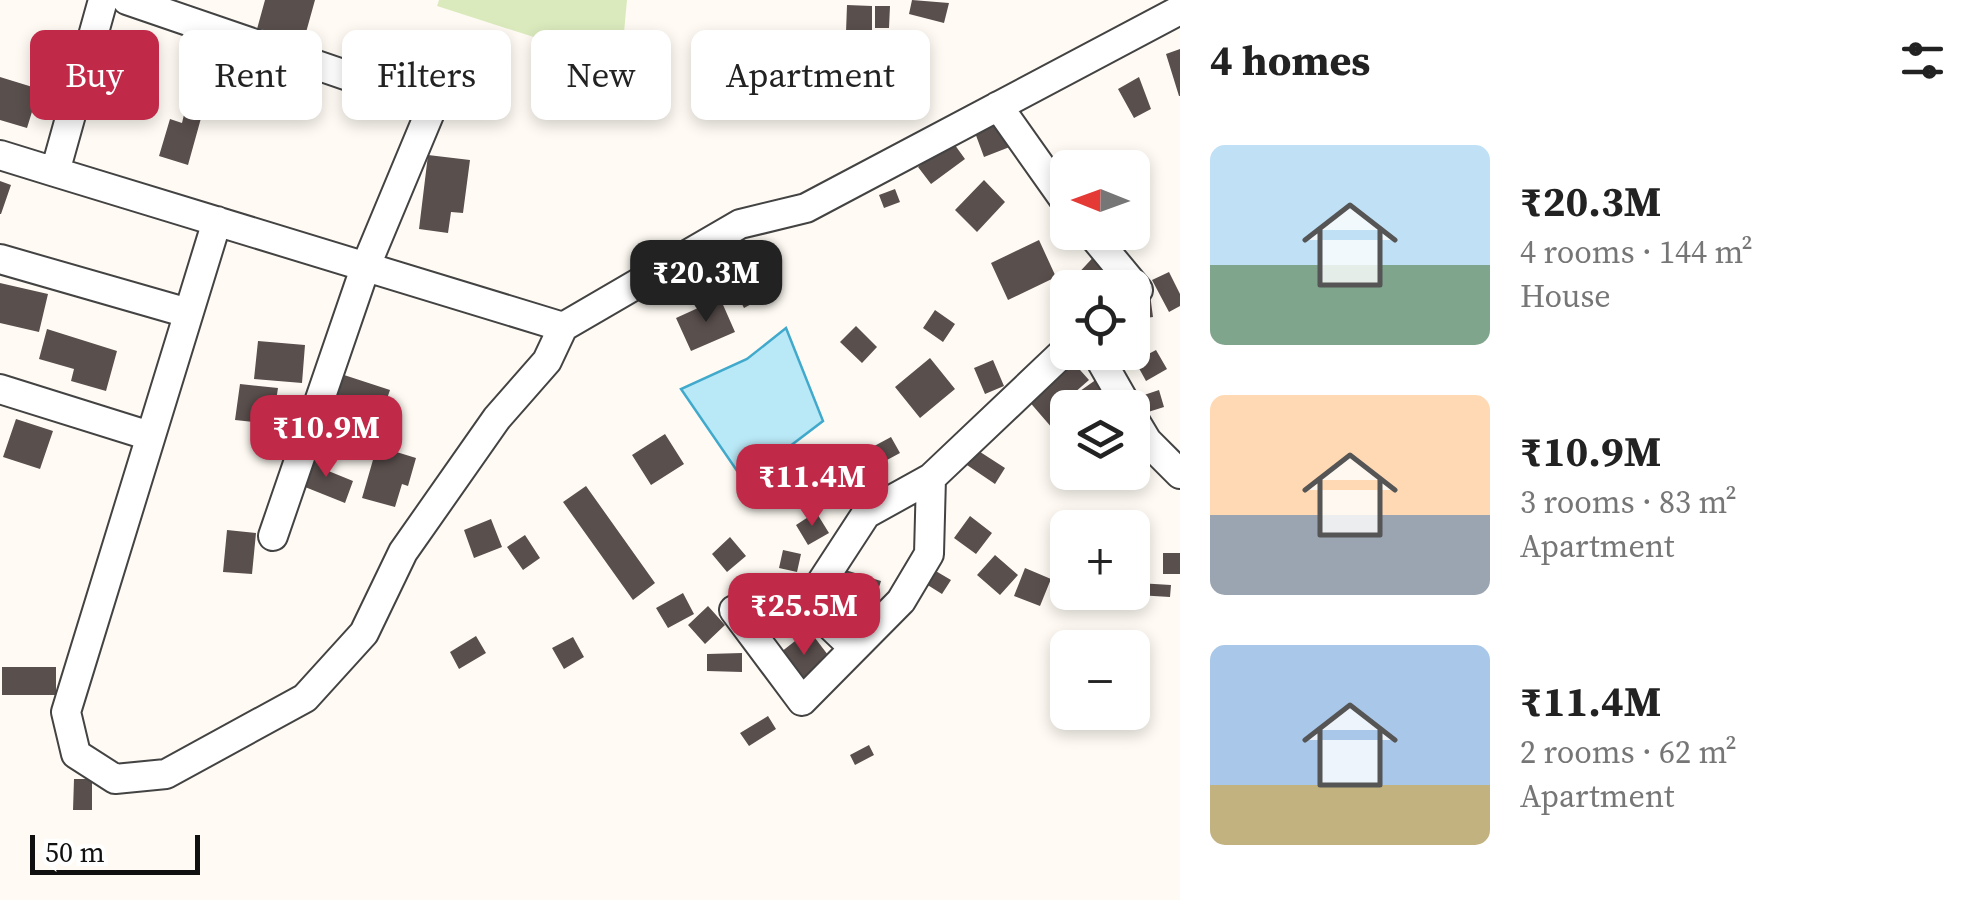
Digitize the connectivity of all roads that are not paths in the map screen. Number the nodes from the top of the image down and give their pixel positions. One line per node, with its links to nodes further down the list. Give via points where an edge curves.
1 (102, 0): 6 (street)
2 (127, 0): 11 (street, via 432,105)
3 (1180, 10): 4 (street)
4 (998, 106): 7 (street); 14 (street, via 806,208 740,224)
5 (0, 154): 6 (street)
6 (55, 172): 8 (street)
7 (1050, 180)
8 (217, 221): 11 (street); 13 (street)
9 (1105, 250): 12 (street)
10 (0, 259): 13 (street)
11 (365, 268): 14 (street); 21 (street)
12 (1121, 270)
13 (188, 313): 17 (street)
14 (563, 327): 17 (street, via 547,361 497,418 402,552 364,634 305,698 166,774 115,779 76,754 66,712)
15 (1050, 365): 20 (street)
16 (0, 390): 17 (street)
17 (150, 436)
18 (1150, 444): 19 (street)
19 (1180, 474)
20 (930, 478): 23 (street, via 929,554 900,601); 23 (street, via 866,514 821,583 813,609)
21 (273, 536)
22 (734, 610): 23 (street, via 802,701)
23 (854, 648)

